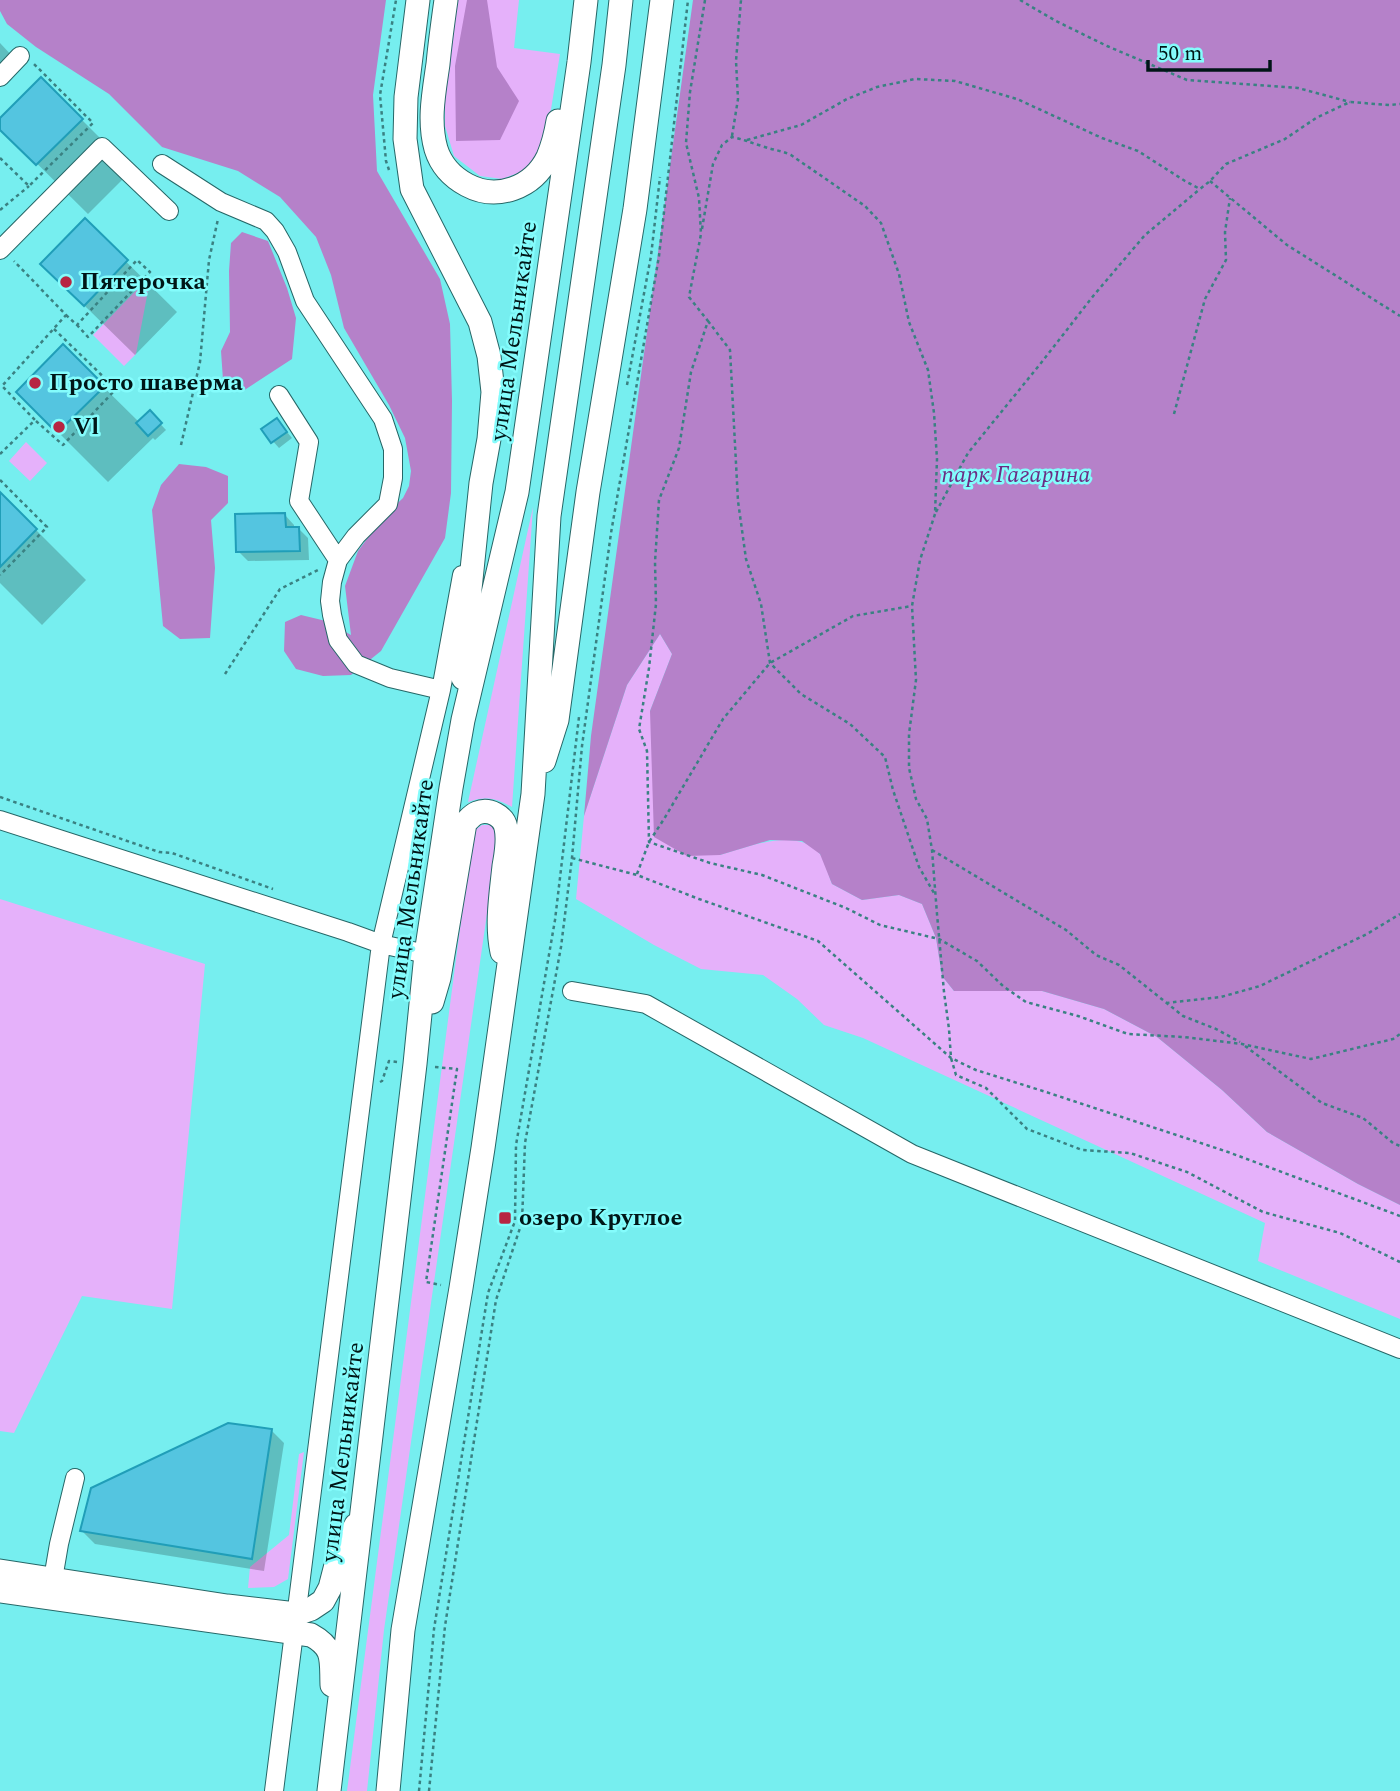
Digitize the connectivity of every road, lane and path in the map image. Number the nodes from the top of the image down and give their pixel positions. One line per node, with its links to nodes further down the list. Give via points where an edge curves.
1 (418, 0): 43 (main road, via 405,139 412,189 480,322 489,356 493,392)
2 (446, 0): 11 (main road, via 432,128 447,170 475,189 505,192 536,174 555,139 563,97)
3 (586, 0): 11 (main road, улица Мельникайте)
4 (621, 0): 53 (main road, via 549,516)
5 (662, 0): 53 (main road, via 557,720)
6 (688, 0): 58 (path, via 659,256 611,533)
7 (705, 0): 27 (path, via 686,143 699,198)
8 (741, 0): 15 (path)
9 (1020, 0): 13 (path, via 1107,46 1187,80 1298,88)
10 (25, 58): 12 (lane); 21 (path, via 93,123)
11 (579, 62): 52 (main road, улица Мельникайте, via 517,492)
12 (0, 77)
13 (1350, 102): 14 (path); 20 (path, via 1285,139 1226,164)
14 (1400, 104)
15 (732, 137): 16 (path); 27 (path, via 722,145 713,164)
16 (747, 140): 22 (path, via 801,124 877,87 915,79 955,81 1017,99 1138,151); 44 (path, via 791,155 881,222 909,322 929,370 937,460)
17 (0, 158): 21 (path)
18 (162, 164): 24 (lane)
19 (660, 176): 36 (path, via 651,256)
20 (1210, 181): 22 (path); 23 (path)
21 (29, 186): 25 (path)
22 (1200, 189): 44 (path, via 1145,235 1094,295 968,453)
23 (1230, 198): 31 (path, via 1287,245); 38 (path, via 1226,260 1205,299)
24 (221, 202): 40 (path, via 209,260 200,362); 45 (lane, via 266,221 275,232 305,301 383,419 393,449 388,504)
25 (0, 210)
26 (169, 211): 28 (lane, via 102,147)
27 (701, 234): 32 (path, via 689,297)
28 (0, 250)
29 (19, 255): 30 (path, via 13,260)
30 (66, 315): 33 (path); 34 (path)
31 (1400, 316)
32 (708, 321): 48 (path, via 730,350 738,501); 56 (path, via 691,372 680,448 659,500 656,604 639,729 647,751)
33 (77, 325): 33 (path, via 88,337 150,272 137,260)
34 (54, 329): 35 (path); 39 (path, via 116,389 63,444)
35 (1, 385): 39 (path)
36 (626, 389)
37 (279, 395): 45 (lane, via 309,442 299,501)
38 (1174, 414)
39 (35, 420): 41 (path)
40 (181, 445)
41 (0, 454)
42 (0, 480): 46 (path, via 47,527)
43 (481, 483): 50 (lane); 52 (main road, via 464,647)
44 (935, 514): 47 (path)
45 (338, 560): 49 (path, via 280,589); 50 (lane, via 332,582 332,615 338,640 356,664)
46 (0, 575)
47 (912, 606): 48 (path, via 853,616); 57 (path, via 916,680 909,768 916,799 927,819)
48 (770, 663): 56 (path, via 723,719); 61 (path, via 801,694 850,724 885,757 919,867)
49 (225, 674)
50 (441, 690): 64 (lane)
51 (580, 709): 89 (path, via 555,920 516,1145 515,1222 488,1293 433,1629)
52 (463, 720): 65 (main road, улица Мельникайте)
53 (533, 794): 66 (main road)
54 (0, 797): 60 (path)
55 (0, 820): 64 (lane)
56 (649, 842): 59 (path); 63 (path, via 762,875 880,925)
57 (932, 850): 61 (path); 68 (path, via 1066,930)
58 (572, 858): 59 (path); 90 (path, via 561,947 525,1143 522,1222 496,1300 452,1586)
59 (637, 875): 72 (path, via 818,941)
60 (277, 890)
61 (935, 895): 63 (path)
62 (1400, 914): 68 (path, via 1260,986 1221,997)
63 (939, 939): 70 (path, via 977,961 1026,1002 1128,1034); 72 (path)
64 (381, 944): 65 (lane); 84 (lane)
65 (426, 954): 71 (main road, улица Мельникайте)
66 (507, 979): 71 (main road, via 499,939 506,827 496,814 480,811 465,823 439,978); 77 (main road)
67 (572, 991): 78 (lane, via 646,1004 912,1154)
68 (1166, 1003): 70 (path)
69 (1400, 1036): 70 (path, via 1311,1059)
70 (1242, 1044): 74 (path, via 1322,1103 1363,1118)
71 (417, 1054): 73 (path, via 389,1061 382,1081); 77 (path, via 457,1069 426,1282); 80 (main road, улица Мельникайте)
72 (951, 1058): 75 (path); 76 (path, via 956,1075 986,1088 1027,1129 1082,1150 1130,1153 1187,1172 1263,1212 1340,1233)
73 (372, 1087)
74 (1400, 1146)
75 (1400, 1216)
76 (1400, 1262)
77 (461, 1289): 88 (main road, via 403,1630)
78 (1400, 1349)
79 (75, 1478): 82 (lane)
80 (361, 1516): 84 (main road, via 338,1557 323,1601); 85 (main road, улица Мельникайте)
81 (0, 1571): 82 (main road)
82 (52, 1579): 84 (main road, via 227,1605)
83 (0, 1591): 84 (main road)
84 (294, 1623): 85 (main road, via 330,1651); 86 (lane)
85 (339, 1719): 87 (main road, улица Мельникайте)
86 (274, 1791)
87 (330, 1791)
88 (388, 1791)
89 (419, 1791)
90 (429, 1791)

